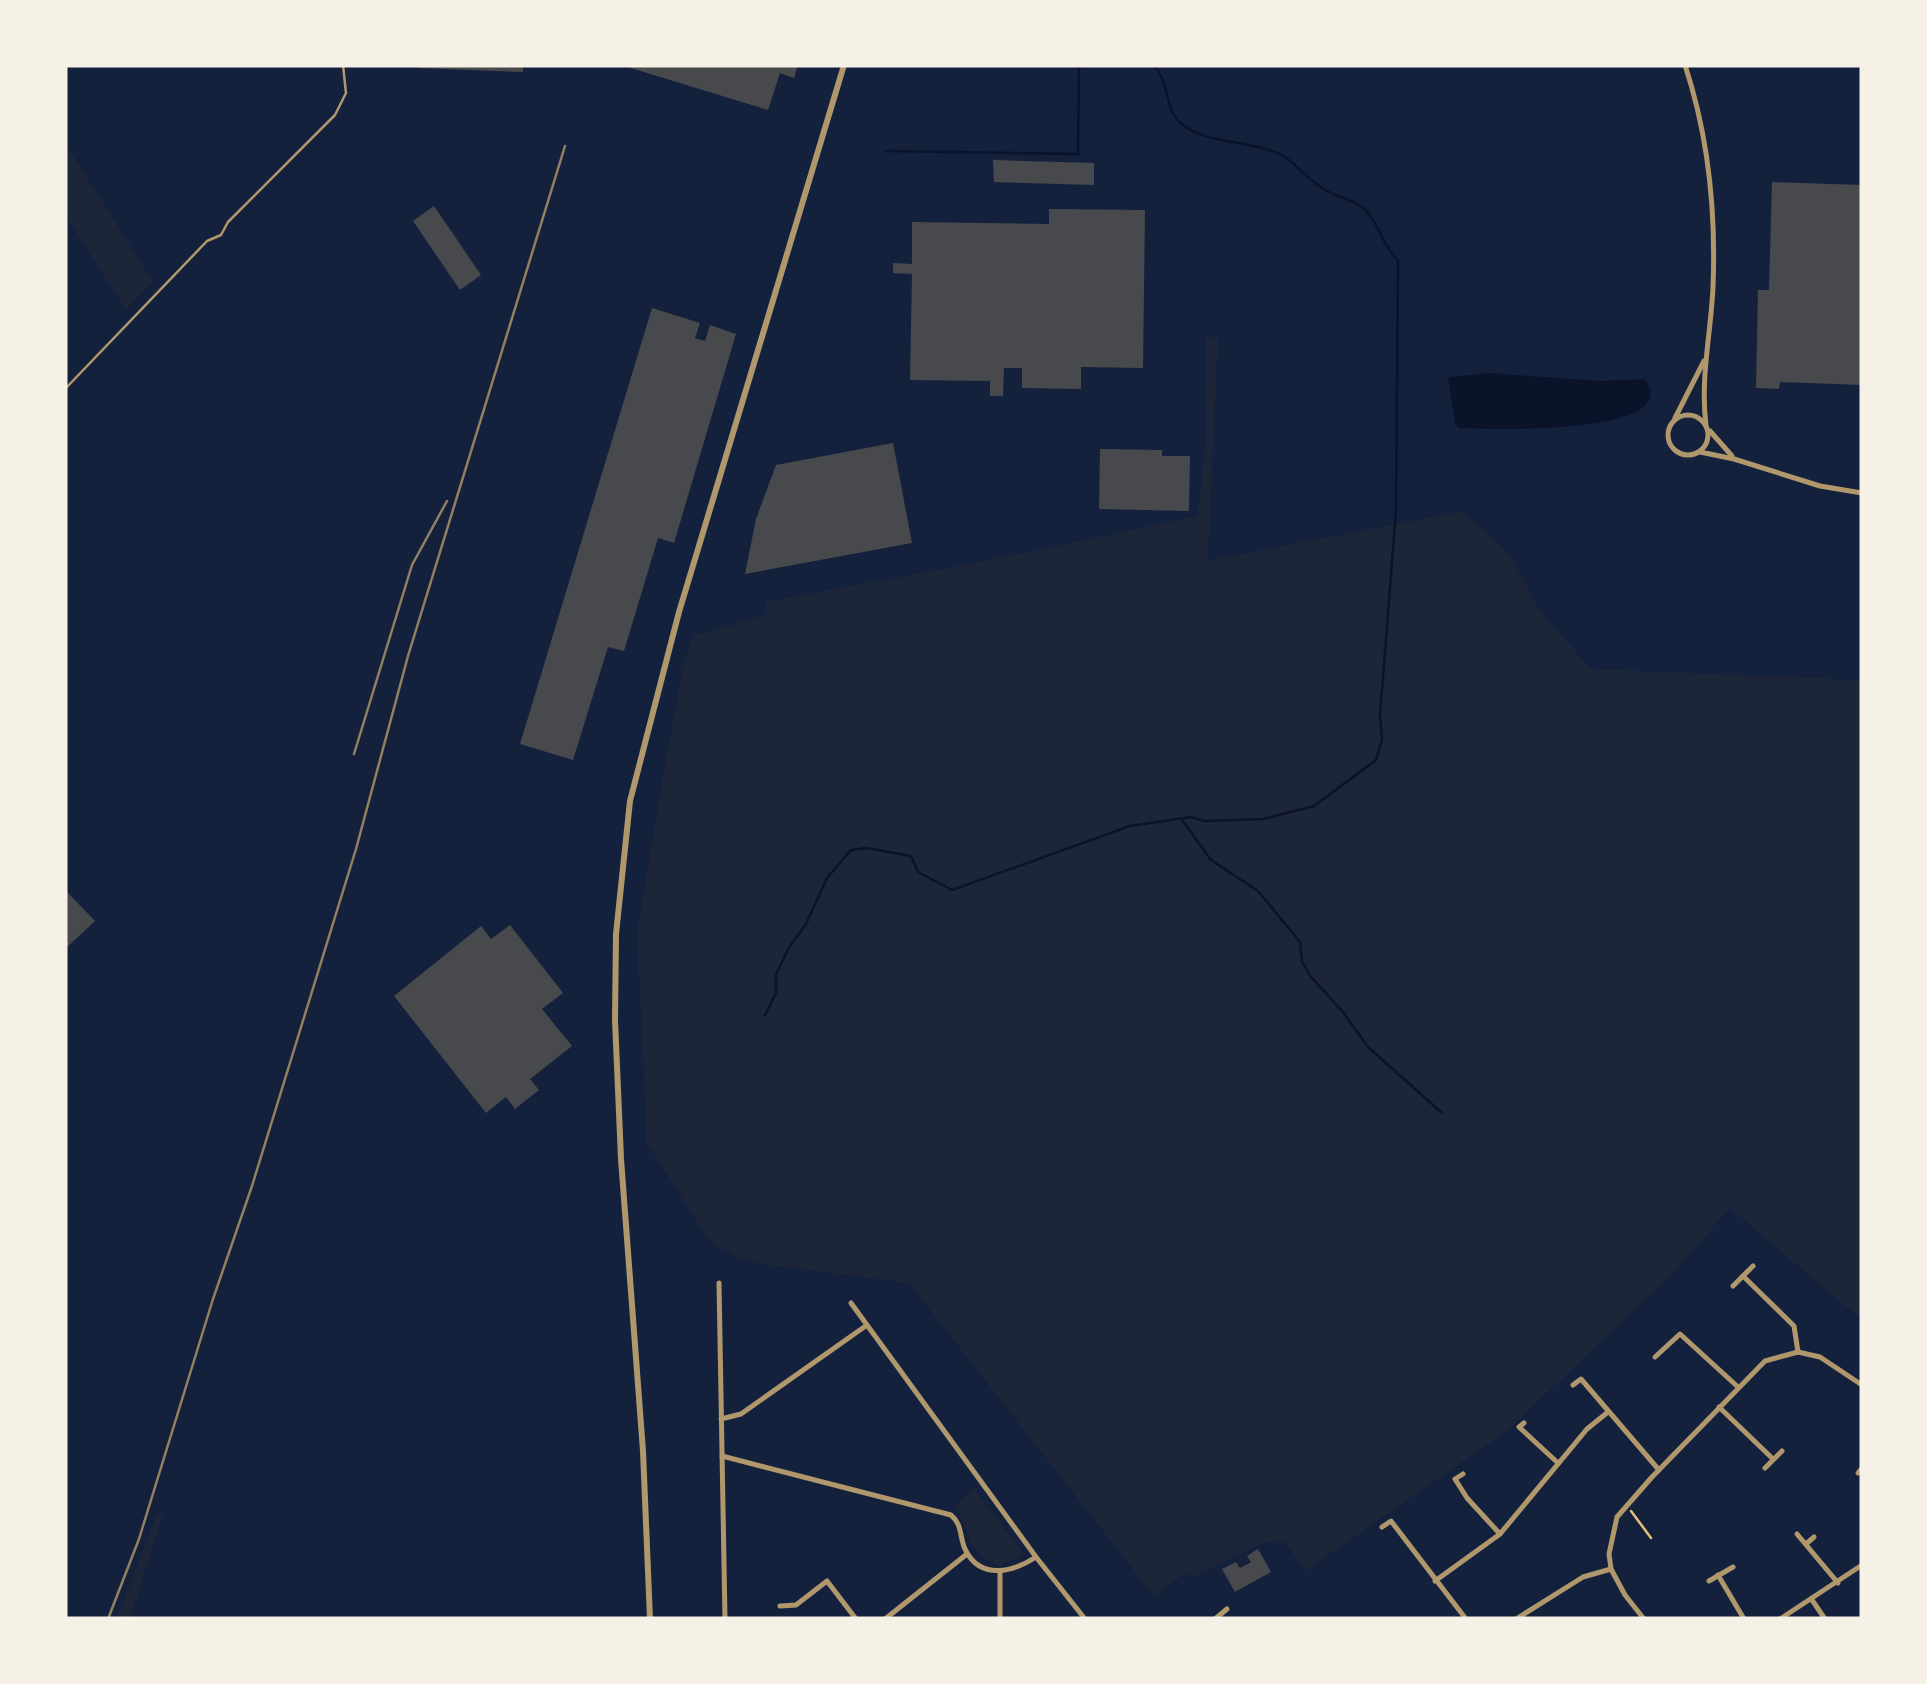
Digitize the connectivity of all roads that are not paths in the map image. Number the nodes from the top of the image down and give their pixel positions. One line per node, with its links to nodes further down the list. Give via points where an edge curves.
1 (344, 65): 5 (lane, via 346,92 336,115)
2 (844, 65): 51 (street, via 678,612 630,801 615,1020)
3 (1685, 65): 4 (street, via 1712,216)
4 (1705, 359): 6 (street); 7 (street)
5 (65, 389)
6 (1673, 421): 7 (street, via 1693,415); 8 (street, via 1667,436 1674,450)
7 (1706, 426): 8 (street); 9 (street)
8 (1700, 452): 9 (street)
9 (1734, 459): 10 (street)
10 (1862, 492)
11 (1753, 1266): 12 (street)
12 (1743, 1276): 14 (street); 17 (street, via 1794,1326)
13 (720, 1283): 24 (street)
14 (1733, 1286)
15 (851, 1302): 16 (street)
16 (867, 1326): 24 (street, via 742,1414); 39 (street)
17 (1798, 1352): 20 (street, via 1820,1357); 21 (street, via 1765,1361)
18 (1655, 1357): 21 (street, via 1680,1334)
19 (1574, 1385): 23 (street, via 1580,1379)
20 (1862, 1385)
21 (1738, 1388): 22 (street)
22 (1720, 1407): 28 (street); 31 (street)
23 (1608, 1412): 29 (street); 31 (street)
24 (721, 1418): 27 (street)
25 (1524, 1423): 29 (street, via 1518,1427)
26 (1782, 1451): 28 (street)
27 (722, 1456): 38 (street, via 951,1515 959,1521); 52 (street)
28 (1774, 1459): 30 (street)
29 (1558, 1463): 34 (street)
30 (1765, 1468)
31 (1660, 1470): 42 (street, via 1617,1517)
32 (1462, 1474): 34 (street, via 1455,1479 1461,1489)
33 (1382, 1526): 45 (street, via 1391,1521)
34 (1500, 1534): 45 (street)
35 (1797, 1534): 37 (street)
36 (1814, 1537): 37 (street)
37 (1806, 1544): 47 (street)
38 (967, 1554): 43 (street); 54 (street)
39 (1036, 1558): 43 (street); 56 (street)
40 (1862, 1565): 47 (street)
41 (1732, 1567): 44 (street)
42 (1611, 1569): 59 (street, via 1583,1577); 60 (street)
43 (1000, 1573): 55 (street)
44 (1718, 1575): 46 (street); 61 (street)
45 (1435, 1581): 58 (street)
46 (1709, 1581)
47 (1838, 1583): 48 (street)
48 (1812, 1600): 62 (street); 63 (street)
49 (780, 1606): 53 (street, via 796,1605 827,1581)
50 (1227, 1609): 57 (street)
51 (650, 1619)
52 (725, 1619)
53 (856, 1619)
54 (884, 1619)
55 (1000, 1619)
56 (1086, 1619)
57 (1214, 1619)
58 (1466, 1619)
59 (1516, 1619)
60 (1644, 1619)
61 (1744, 1619)
62 (1780, 1619)
63 (1825, 1619)

